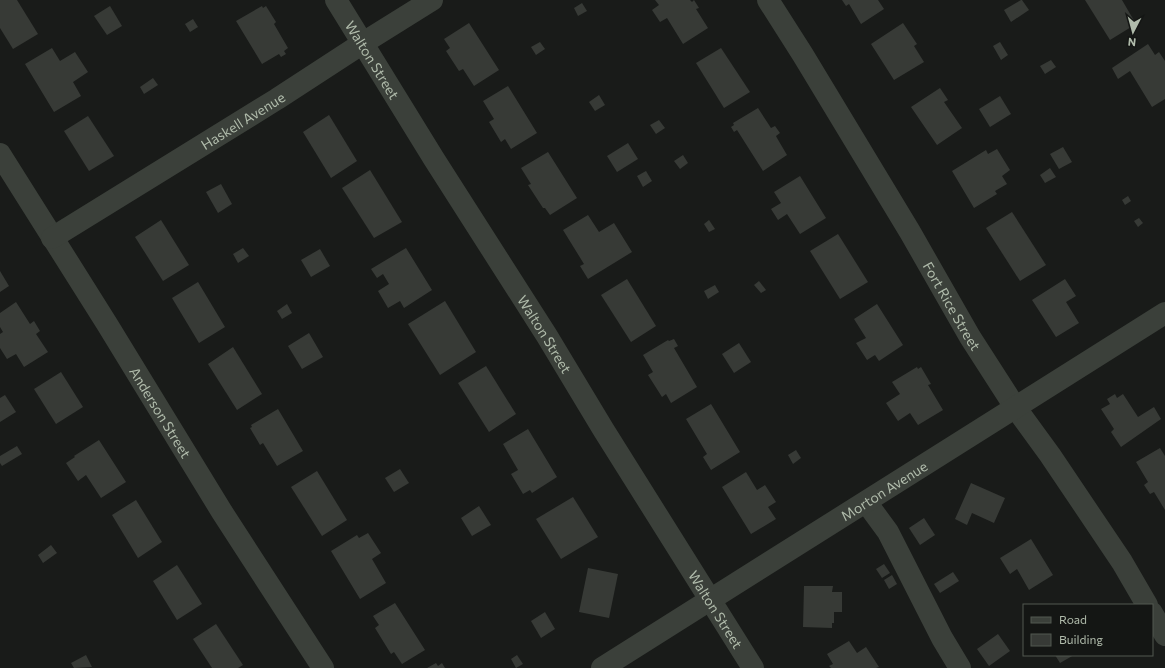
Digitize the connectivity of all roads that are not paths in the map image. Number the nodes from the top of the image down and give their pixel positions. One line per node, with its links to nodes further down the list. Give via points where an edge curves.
1 (336, 0): 4 (street, Walton Street)
2 (432, 0): 4 (street, Haskell Avenue)
3 (768, 0): 8 (street, Fort Rice Street, via 906,225 970,338)
4 (363, 43): 6 (street, Haskell Avenue); 10 (street, Walton Street)
5 (0, 154): 6 (street, Anderson Street)
6 (52, 238): 14 (street, Anderson Street, via 222,512)
7 (1165, 313): 8 (street, Morton Avenue)
8 (1016, 407): 9 (street, Morton Avenue); 11 (street, Fort Rice Street, via 1118,556)
9 (866, 502): 10 (street, Morton Avenue); 17 (street, via 888,532)
10 (710, 600): 15 (street, Morton Avenue); 16 (street, Walton Street)
11 (1146, 604)
12 (1153, 615): 13 (street)
13 (1165, 635)
14 (323, 668)
15 (602, 668)
16 (753, 668)
17 (960, 668)

